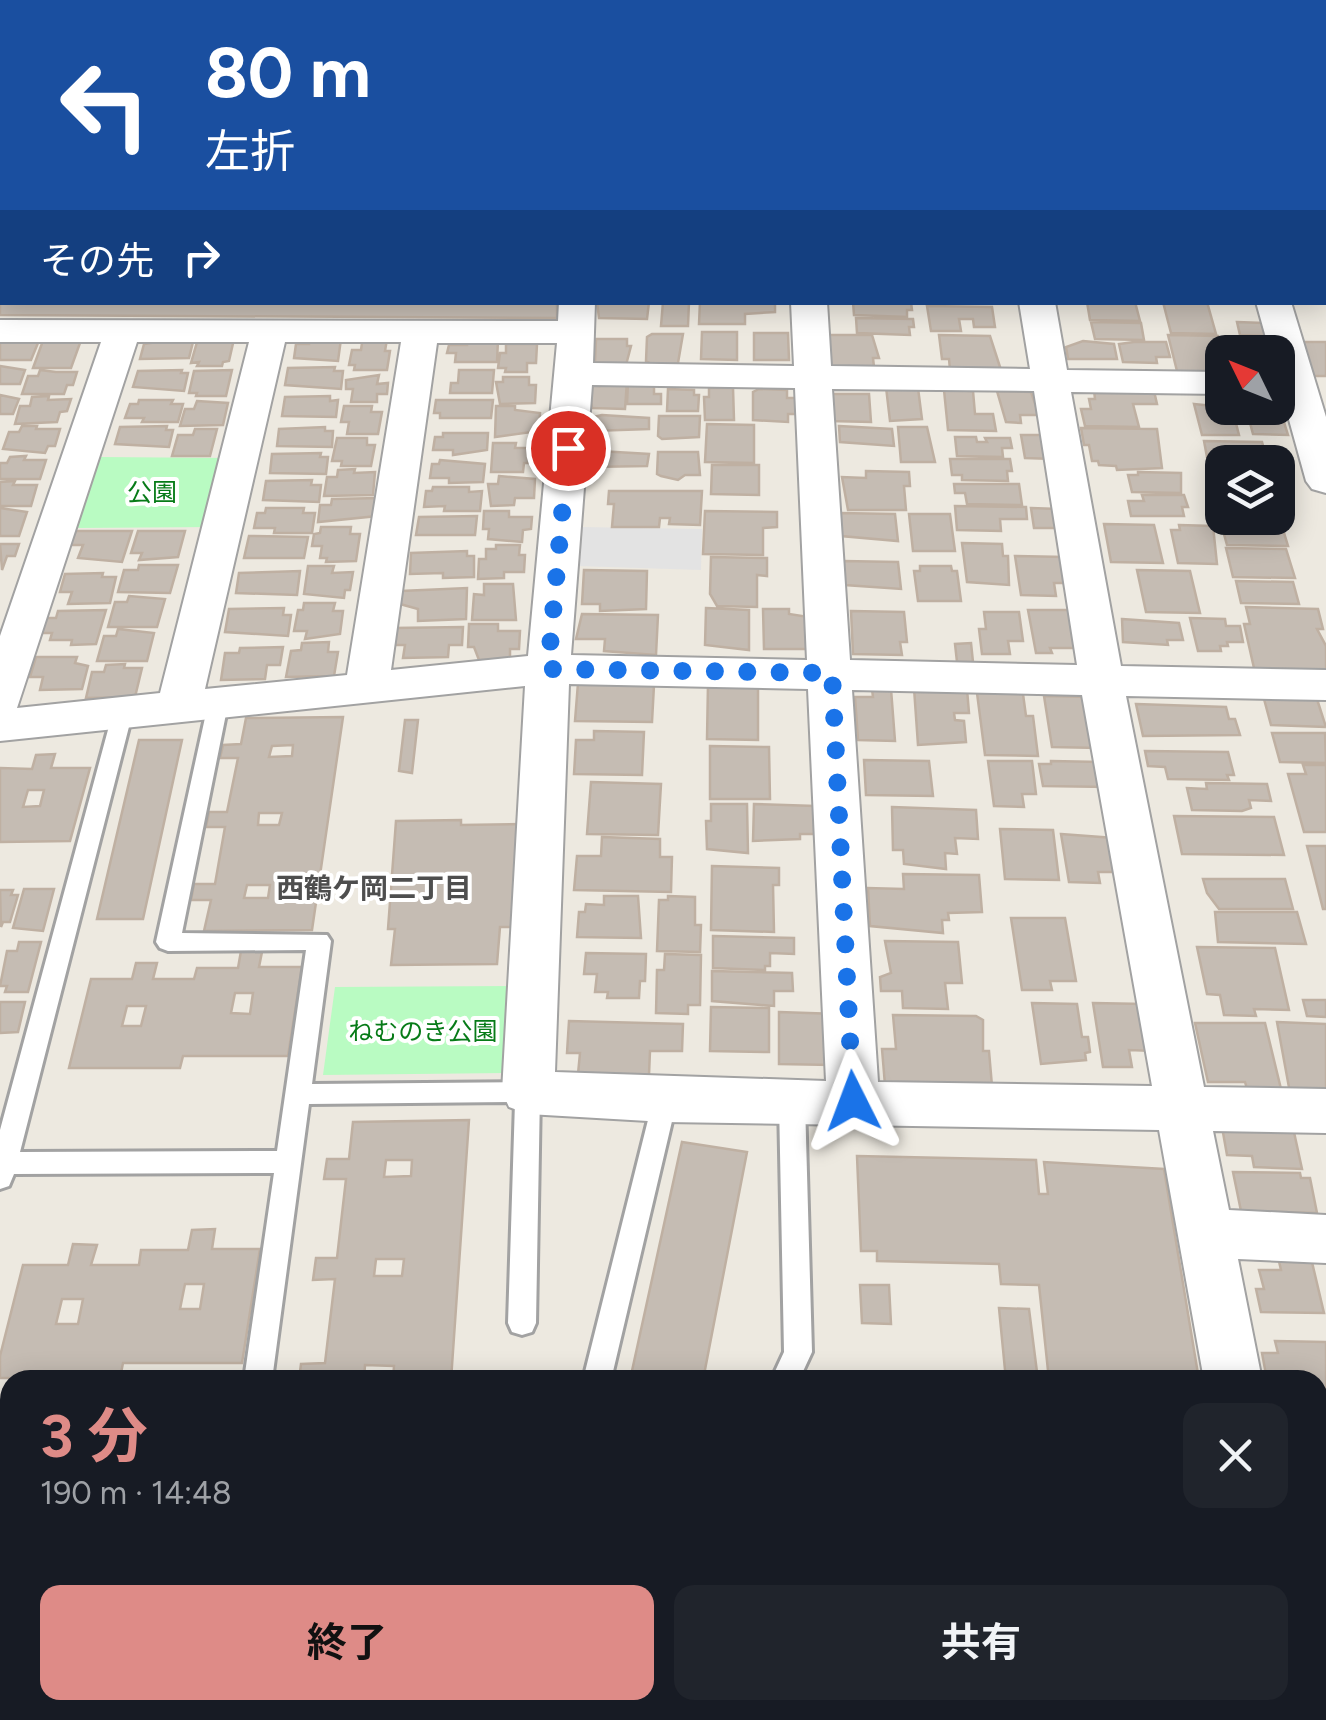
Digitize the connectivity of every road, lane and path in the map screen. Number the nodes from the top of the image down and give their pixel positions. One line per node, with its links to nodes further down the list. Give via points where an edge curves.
1 (810, 305): 9 (street)
2 (1038, 305): 10 (street)
3 (1274, 305): 12 (street)
4 (0, 330): 5 (street)
5 (124, 331): 6 (street); 19 (street)
6 (270, 331): 7 (street); 20 (street)
7 (420, 333): 8 (street); 18 (street)
8 (575, 336): 9 (street); 14 (street)
9 (814, 376): 10 (street); 15 (street)
10 (1052, 382): 11 (street); 16 (street)
11 (1205, 383)
12 (1301, 384): 13 (street)
13 (1326, 481)
14 (548, 669): 15 (street); 18 (street); 23 (street)
15 (832, 673): 16 (street); 26 (street)
16 (1101, 678): 17 (street); 28 (street)
17 (1326, 685)
18 (367, 689): 20 (street)
19 (0, 700)
20 (198, 706): 21 (street); 24 (lane, via 168,942 319,941)
21 (122, 715): 22 (street); 31 (lane)
22 (0, 724)
23 (528, 1092): 24 (lane); 25 (street); 34 (lane)
24 (298, 1094): 30 (lane)
25 (665, 1100): 27 (street); 36 (lane)
26 (853, 1101): 27 (street); 28 (street)
27 (792, 1102): 37 (lane, via 798,1352)
28 (1184, 1110): 29 (street); 32 (street)
29 (1326, 1112)
30 (288, 1162): 31 (lane); 35 (lane)
31 (2, 1170)
32 (1206, 1233): 33 (street); 38 (street)
33 (1326, 1239)
34 (522, 1323)
35 (259, 1370)
36 (600, 1370)
37 (790, 1370)
38 (1231, 1370)

